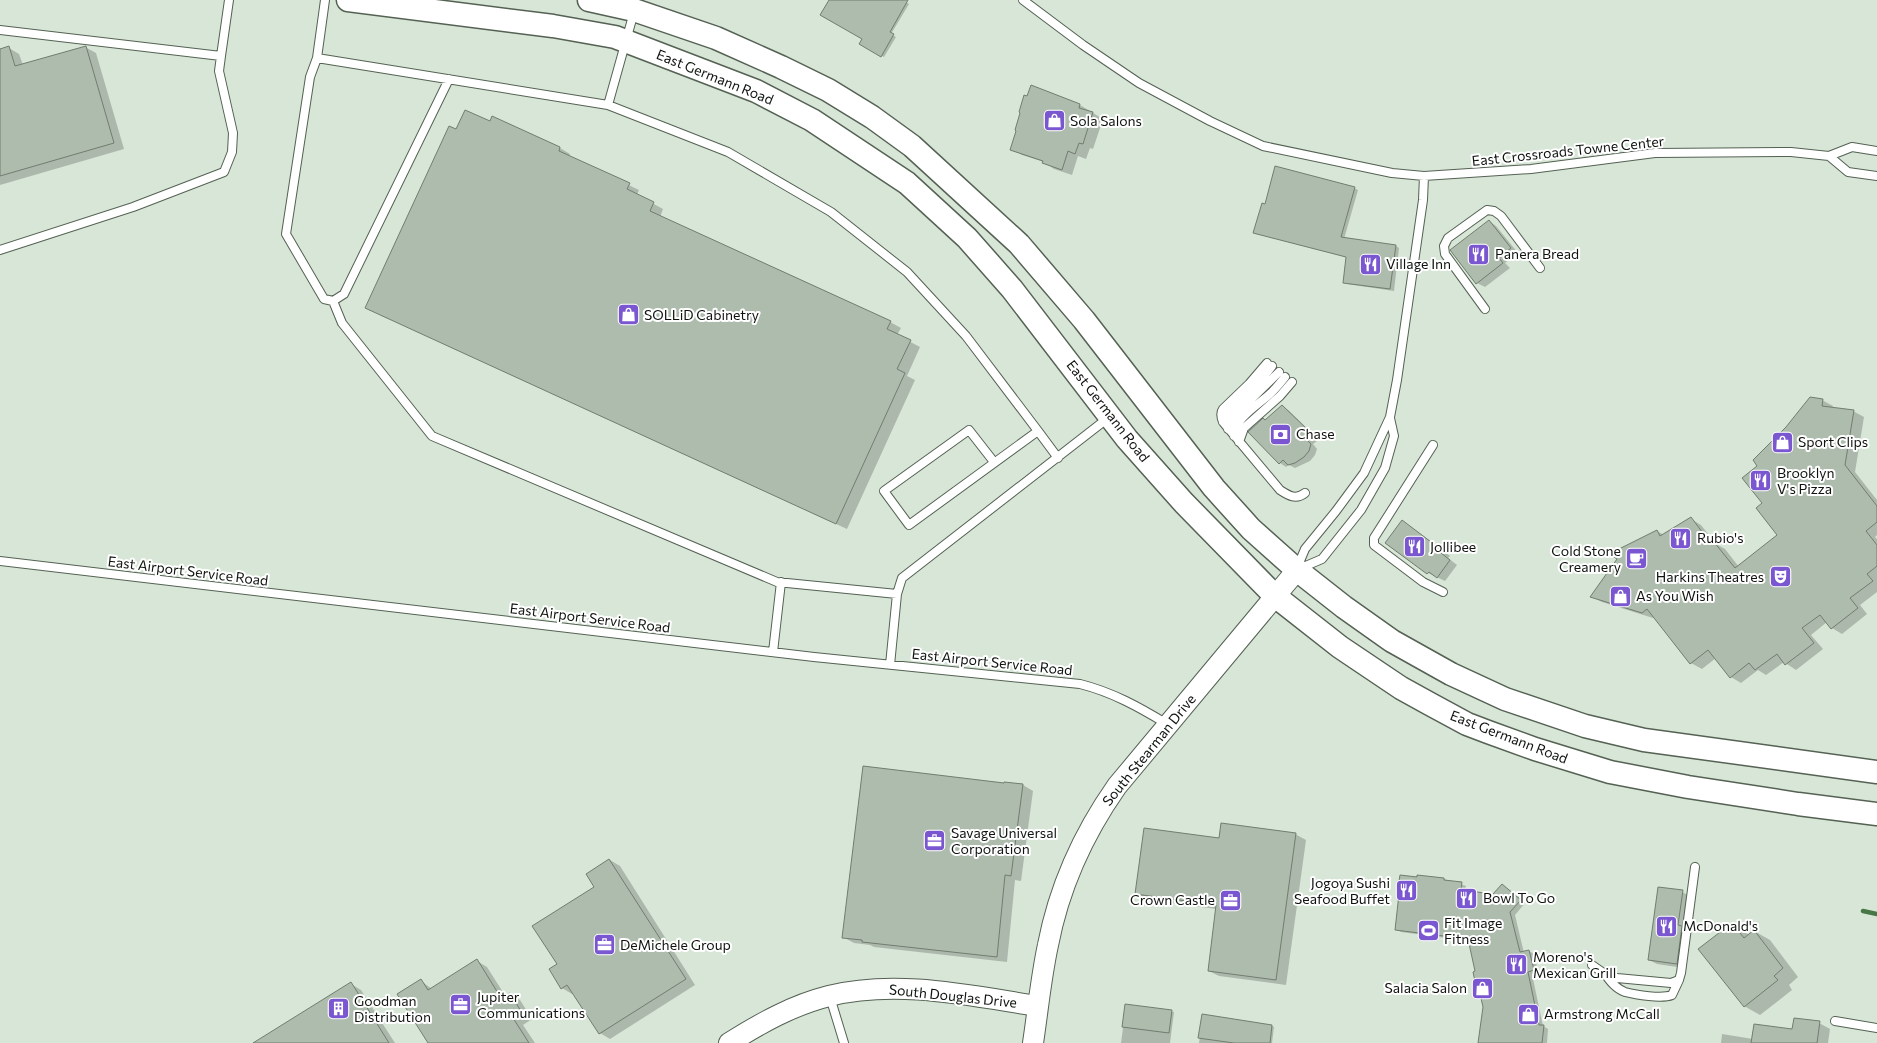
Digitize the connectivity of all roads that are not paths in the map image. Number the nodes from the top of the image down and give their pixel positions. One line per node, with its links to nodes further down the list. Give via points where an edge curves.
1 (229, 0): 9 (lane)
2 (325, 0): 10 (lane)
3 (348, 0): 8 (main road, East Germann Road, via 553,26)
4 (589, 0): 6 (main road)
5 (1023, 0): 15 (lane, East Crossroads Towne Center, via 1140,83 1263,146 1392,173)
6 (634, 10): 8 (lane); 18 (main road, via 716,38 828,90 912,146)
7 (0, 30): 9 (lane)
8 (626, 41): 12 (lane); 17 (main road, East Germann Road, via 756,91 812,120)
9 (221, 56): 19 (lane, via 218,71 233,133 232,152 224,172 133,207)
10 (317, 58): 11 (lane); 21 (lane, via 310,77 286,234 324,299)
11 (449, 79): 12 (lane); 21 (lane, via 344,294)
12 (608, 104): 29 (lane, via 728,152 831,212 907,272 966,336)
13 (1877, 151): 14 (lane, East Crossroads Towne Center, via 1852,147)
14 (1829, 156): 15 (lane, East Crossroads Towne Center, via 1782,152 1655,153 1531,169); 16 (lane, via 1848,172)
15 (1424, 176): 27 (lane, South Stearman Drive)
16 (1877, 176)
17 (899, 178): 18 (main road, via 926,181 990,236 1005,243); 26 (main road, East Germann Road, via 967,238 1012,288)
18 (1019, 244): 42 (main road, via 1084,320 1214,488 1251,530)
19 (0, 250)
20 (1540, 268): 22 (lane, via 1494,211 1487,210 1448,238 1445,254)
21 (333, 301): 43 (lane, via 342,323 432,436)
22 (1485, 309)
23 (1270, 364): 28 (lane, via 1221,412)
24 (1279, 372): 28 (lane)
25 (1289, 380): 30 (lane, via 1280,396 1244,428)
26 (1110, 417): 32 (lane); 46 (main road, East Germann Road, via 1184,503)
27 (1390, 417): 42 (lane, South Stearman Drive, via 1364,473 1305,549); 42 (lane, South Stearman Drive, via 1394,436 1385,468 1361,510 1322,559)
28 (1226, 426): 30 (lane)
29 (1038, 430): 32 (lane); 33 (lane)
30 (1237, 439): 37 (lane, via 1280,490 1290,496 1299,497)
31 (1434, 445): 44 (lane, via 1374,538 1374,545 1423,582)
32 (1058, 458): 45 (lane, via 902,578)
33 (994, 462): 35 (lane); 40 (lane, via 969,430 909,478 884,491 909,525)
34 (964, 472): 35 (lane)
35 (970, 480): 38 (lane)
36 (944, 488): 38 (lane)
37 (1305, 493)
38 (950, 495): 40 (lane)
39 (926, 500): 40 (lane)
40 (931, 508)
41 (0, 561): 47 (lane, East Airport Service Road)
42 (1296, 570): 46 (street, South Stearman Drive); 50 (main road, via 1392,641 1505,699 1585,726 1644,740)
43 (781, 582): 45 (lane); 47 (lane)
44 (1443, 592)
45 (897, 594): 48 (lane)
46 (1275, 596): 49 (street, South Stearman Drive); 51 (main road, East Germann Road, via 1340,647 1401,688 1467,724 1637,778)
47 (773, 652): 48 (lane, East Airport Service Road)
48 (890, 665): 49 (lane, East Airport Service Road, via 1080,684 1101,689 1132,703)
49 (1169, 725): 57 (street, South Stearman Drive, via 1117,786 1099,811 1084,841 1057,909)
50 (1877, 772)
51 (1877, 814)
52 (1695, 867): 55 (lane)
53 (1592, 965): 54 (lane)
54 (1604, 974): 55 (lane, via 1671,983); 55 (lane, via 1624,992 1666,998 1672,995)
55 (1679, 980)
56 (829, 996): 57 (street, South Douglas Drive, via 869,989 915,989); 60 (street, South Douglas Drive, via 782,1012); 61 (lane)
57 (1038, 1006): 62 (street, South Stearman Drive)
58 (1835, 1021): 59 (lane)
59 (1877, 1028)
60 (729, 1043)
61 (844, 1043)
62 (1033, 1043)

